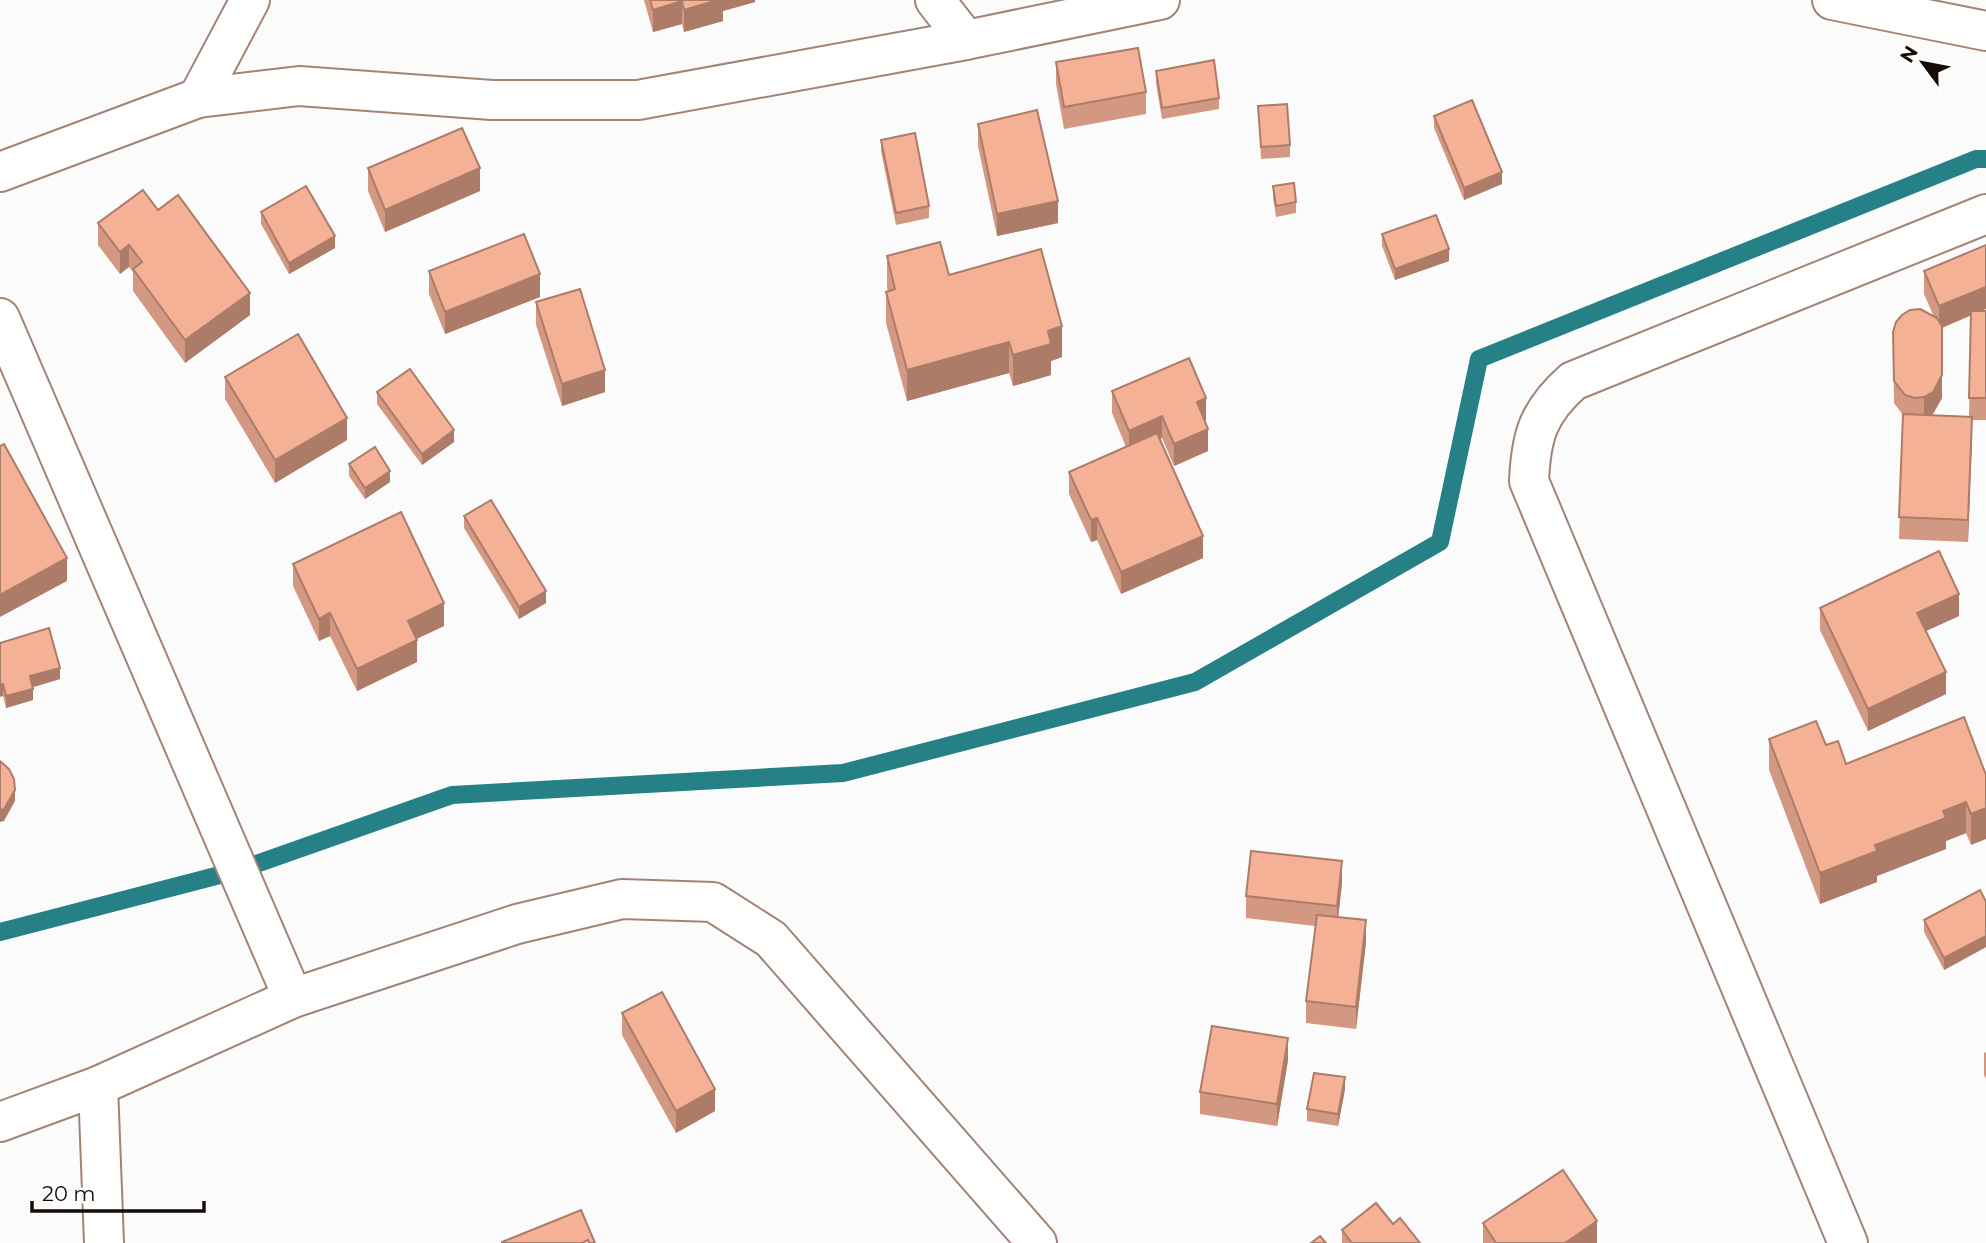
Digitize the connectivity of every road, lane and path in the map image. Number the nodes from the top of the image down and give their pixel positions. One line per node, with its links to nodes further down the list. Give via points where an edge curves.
1 (250, 0): 7 (street)
2 (935, 0): 6 (street)
3 (1160, 0): 6 (street)
4 (1832, 0): 5 (street)
5 (1986, 31)
6 (966, 40): 7 (street, via 638,100 492,100 299,86)
7 (198, 98): 8 (street)
8 (2, 169)
9 (1986, 214): 16 (street, via 1573,381 1552,399 1531,452 1529,481)
10 (0, 318): 11 (street)
11 (293, 998): 12 (street); 15 (street, via 517,924 622,899 713,902 771,939)
12 (99, 1086): 13 (street); 14 (street)
13 (0, 1122)
14 (104, 1243)
15 (1037, 1243)
16 (1848, 1243)

